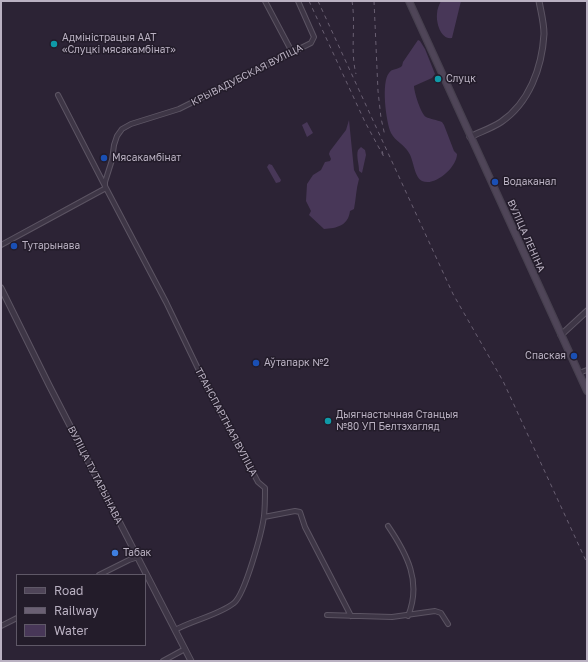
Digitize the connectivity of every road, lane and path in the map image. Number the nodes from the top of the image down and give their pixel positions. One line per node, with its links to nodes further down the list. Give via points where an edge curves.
1 (265, 1): 5 (street)
2 (298, 1): 5 (street, КРЫВАДУБСКАЯ ВУЛІЦА, via 314,36 311,43)
3 (409, 1): 7 (main road, ВУЛІЦА ЛЕНІНА)
4 (539, 1): 7 (street, via 544,34 536,76 529,91 508,117)
5 (292, 52): 8 (street, КРЫВАДУБСКАЯ ВУЛІЦА, via 186,106 131,124 119,132 106,175)
6 (58, 95): 8 (street, ТРАНСПАРТНАЯ ВУЛІЦА)
7 (470, 137): 12 (main road, ВУЛІЦА ЛЕНІНА)
8 (106, 188): 9 (street); 16 (street, ТРАНСПАРТНАЯ ВУЛІЦА, via 203,379 254,475 265,488)
9 (1, 246)
10 (1, 288): 18 (street, ВУЛІЦА ТУТАРЫНАВА)
11 (587, 311): 12 (street)
12 (561, 335): 14 (main road, ВУЛІЦА ЛЕНІНА)
13 (587, 370): 14 (street)
14 (579, 373): 15 (main road, ВУЛІЦА ЛЕНІНА)
15 (587, 391)
16 (264, 517): 21 (street, via 300,512 305,527); 26 (street, ТРАНСПАРТНАЯ ВУЛІЦА, via 246,580 238,598 229,606)
17 (388, 526): 22 (street, via 398,540 413,576 413,600)
18 (138, 557): 19 (street); 26 (street, ВУЛІЦА ТУТАРЫНАВА)
19 (101, 574)
20 (326, 616): 21 (street)
21 (351, 616): 22 (street)
22 (408, 616): 24 (street, via 436,611 441,613)
23 (16, 618): 25 (street)
24 (448, 624)
25 (1, 626)
26 (175, 630): 27 (street, ВУЛІЦА ТУТАРЫНАВА)
27 (185, 649): 28 (street); 29 (street, ВУЛІЦА ТУТАРЫНАВА)
28 (163, 661)
29 (191, 661)

